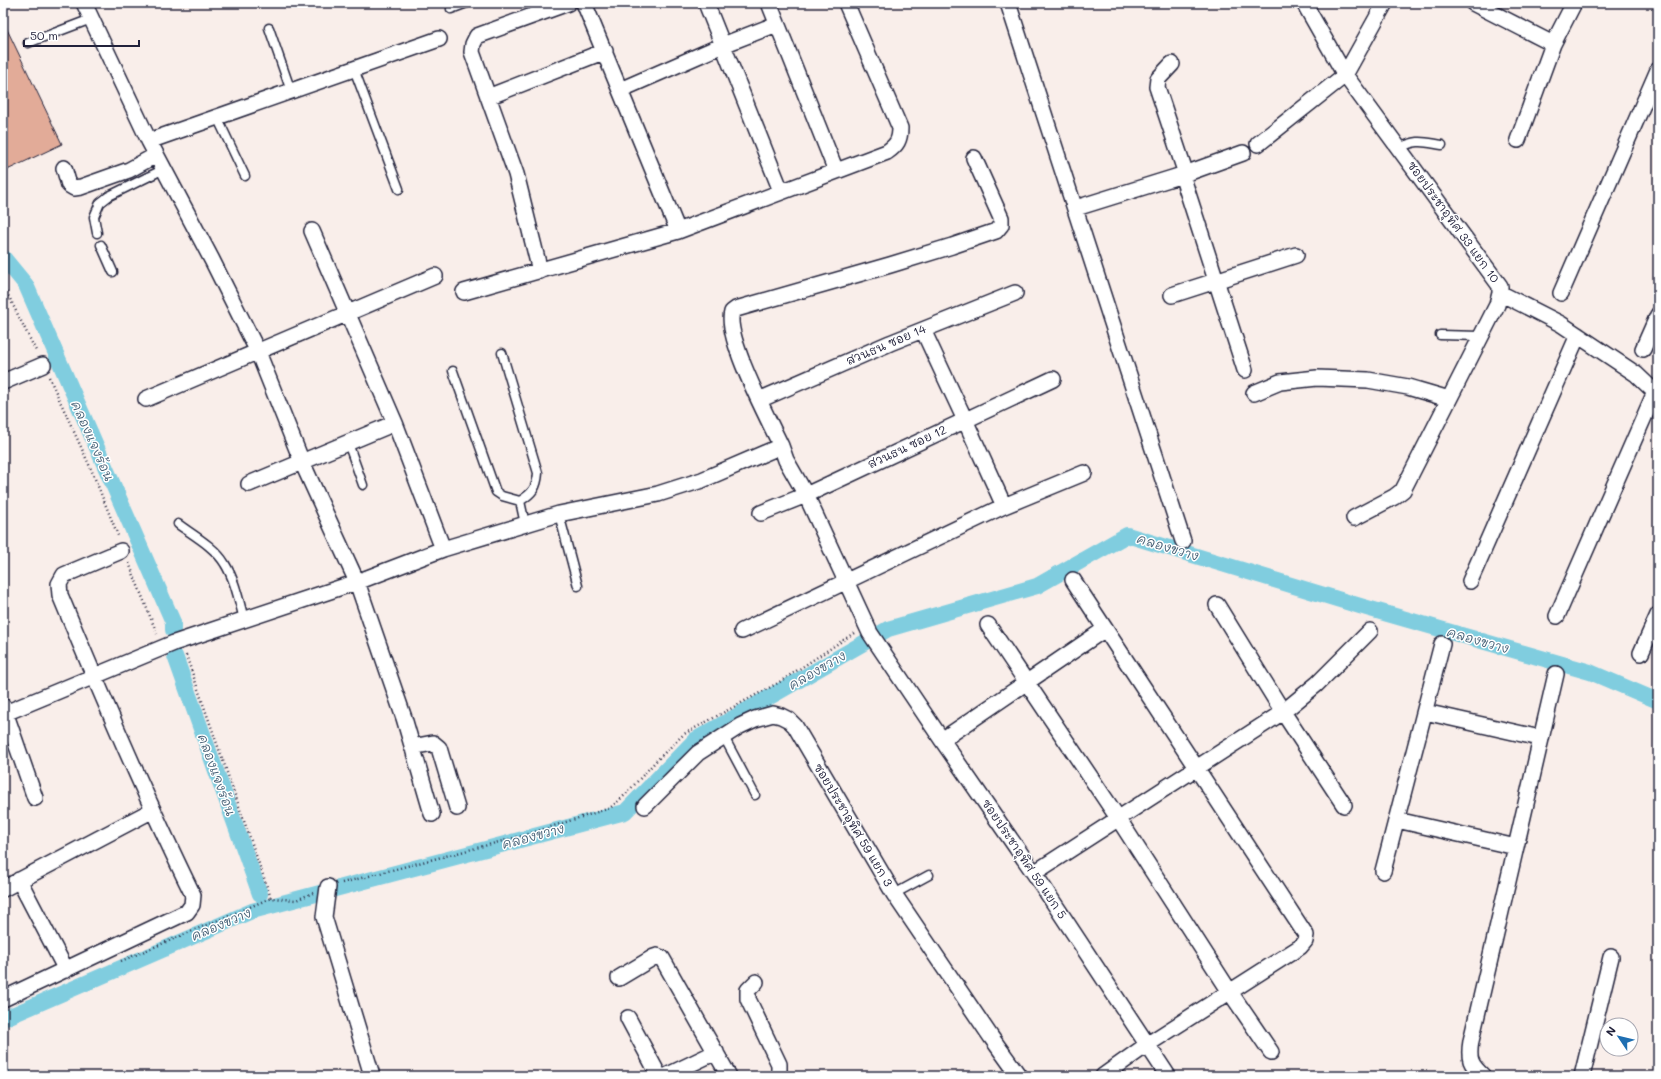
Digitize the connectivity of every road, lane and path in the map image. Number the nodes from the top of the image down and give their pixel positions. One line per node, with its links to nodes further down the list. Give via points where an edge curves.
1 (84, 3): 14 (street)
2 (467, 3): 13 (lane)
3 (568, 3): 28 (street, via 477,36 472,52)
4 (584, 3): 21 (street)
5 (706, 3): 20 (street)
6 (769, 3): 15 (street)
7 (846, 3): 40 (street, via 900,128 900,138 895,147 888,152)
8 (1008, 3): 45 (street)
9 (1385, 3): 25 (street)
10 (1473, 3): 19 (street)
11 (1574, 3): 19 (street)
12 (1311, 7): 25 (street, ซอยประชาอุทิศ 33 แยก 10)
13 (451, 9)
14 (91, 19): 18 (lane); 31 (street)
15 (777, 24): 20 (street); 40 (street)
16 (269, 28): 27 (lane)
17 (439, 39): 23 (street)
18 (28, 43)
19 (1553, 44): 30 (street)
20 (723, 45): 26 (street); 44 (street)
21 (605, 51): 26 (street); 28 (street)
22 (1172, 64): 41 (street, via 1158,78 1158,87)
23 (354, 69): 27 (street); 43 (lane)
24 (1658, 70): 59 (street)
25 (1345, 75): 32 (street); 34 (street, ซอยประชาอุทิศ 33 แยก 10)
26 (620, 90): 47 (street)
27 (292, 91): 29 (street)
28 (488, 97): 51 (street, via 516,174)
29 (217, 117): 31 (street); 42 (lane)
30 (1518, 140)
31 (149, 141): 36 (street)
32 (1258, 144)
33 (1442, 145): 34 (lane, via 1411,142)
34 (1400, 148): 58 (street, ซอยประชาอุทิศ 33 แยก 10, via 1495,278 1500,286)
35 (1243, 153): 41 (street)
36 (156, 155): 38 (street, via 129,170 74,188 69,185); 39 (street)
37 (974, 158): 79 (street, ซอยประชาอุทิศ 59 แยก 5, via 1001,218 1001,225 996,231 945,249 733,310 730,325 745,370)
38 (64, 168)
39 (164, 169): 48 (lane, via 100,203 94,217); 68 (street)
40 (836, 171): 44 (street)
41 (1184, 175): 45 (street); 54 (street)
42 (245, 176)
43 (398, 189)
44 (781, 191): 47 (street)
45 (1076, 208): 96 (street)
46 (312, 231): 61 (street)
47 (678, 231): 51 (street)
48 (97, 233)
49 (102, 245): 52 (lane)
50 (1296, 256): 54 (street)
51 (540, 271): 56 (street)
52 (113, 272)
53 (435, 276): 61 (street)
54 (1216, 280): 60 (street); 71 (street)
55 (3, 286): 70 (path)
56 (464, 292)
57 (1015, 293): 63 (street, สวนธน ซอย 14)
58 (1500, 293): 65 (street); 66 (street, ซอยประชาอุทิศ 33 แยก 10)
59 (1561, 293)
60 (1172, 294)
61 (348, 314): 68 (street); 81 (street)
62 (1658, 315): 67 (street)
63 (923, 330): 79 (street, สวนธน ซอย 14); 80 (street)
64 (1440, 335): 66 (lane)
65 (1578, 335): 76 (street, via 1636,374); 102 (street)
66 (1480, 336): 78 (street, ซอยประชาอุทิศ 33 แยก 10)
67 (1643, 349)
68 (258, 352): 77 (street); 84 (street)
69 (502, 353): 89 (lane, via 538,473 535,488 530,495)
70 (43, 365): 74 (street); 98 (path, via 91,469)
71 (1245, 370)
72 (453, 371): 89 (lane, via 496,492)
73 (1053, 379): 80 (street, สวนธน ซอย 12)
74 (3, 382)
75 (1254, 393): 78 (street, via 1280,382 1317,378 1368,380 1408,387)
76 (1657, 393): 105 (street)
77 (146, 399)
78 (1449, 399): 93 (street, ซอยประชาอุทิศ 33 แยก 10, via 1403,490)
79 (759, 400): 83 (street, ซอยประชาอุทิศ 59 แยก 5)
80 (965, 420): 88 (street, สวนธน ซอย 12); 90 (street)
81 (395, 423): 82 (street); 97 (street)
82 (348, 443): 84 (street); 87 (lane)
83 (781, 446): 88 (street, ซอยประชาอุทิศ 59 แยก 5, via 786,460); 92 (street, via 702,480 666,491)
84 (302, 462): 86 (street); 100 (street)
85 (1084, 473): 90 (street)
86 (249, 484)
87 (363, 485)
88 (806, 494): 91 (street, สวนธน ซอย 12); 101 (street, ซอยประชาอุทิศ 59 แยก 5)
89 (520, 501): 95 (lane)
90 (1004, 506): 101 (street)
91 (761, 513)
92 (559, 514): 95 (street); 103 (lane)
93 (1354, 518)
94 (178, 524): 107 (lane, via 211,549 224,563 231,576)
95 (525, 524): 97 (street)
96 (1182, 541)
97 (444, 549): 100 (street)
98 (123, 551): 115 (path); 118 (street, via 64,575 59,584 60,595)
99 (1073, 580): 109 (street)
100 (357, 582): 107 (street); 126 (street)
101 (846, 582): 110 (street); 112 (street, ซอยประชาอุทิศ 59 แยก 5)
102 (1470, 582)
103 (578, 586)
104 (1217, 605): 121 (street)
105 (1557, 616)
106 (1657, 618): 116 (street)
107 (244, 619): 113 (street)
108 (988, 626): 119 (street)
109 (1105, 629): 119 (street); 127 (street)
110 (742, 631)
111 (1370, 631): 121 (street, via 1317,684)
112 (871, 634): 125 (street, ซอยประชาอุทิศ 59 แยก 5); 143 (path, via 684,734 625,796 610,808 514,838)
113 (181, 641): 115 (street); 145 (path)
114 (1442, 644): 122 (street)
115 (163, 648): 118 (street)
116 (1641, 653)
117 (1556, 674): 124 (street)
118 (94, 676): 120 (street); 133 (street)
119 (1027, 683): 125 (street); 135 (street)
120 (4, 711): 129 (street)
121 (1283, 712): 127 (street); 130 (street)
122 (1425, 712): 124 (street); 136 (street)
123 (724, 737): 128 (lane); 131 (street, ซอยประชาอุทิศ 59 แยก 3, via 698,753); 144 (street, ซอยประชาอุทิศ 59 แยก 3, via 755,719 773,714 789,720)
124 (1540, 738): 137 (street)
125 (942, 740): 139 (street, ซอยประชาอุทิศ 59 แยก 5)
126 (412, 747): 132 (street, via 433,743 439,748); 134 (street)
127 (1196, 768): 135 (street); 151 (street, via 1306,935 1300,947)
128 (755, 795)
129 (34, 798)
130 (1344, 805)
131 (645, 806)
132 (457, 808)
133 (153, 810): 141 (street); 148 (street, via 193,895 192,905 187,912)
134 (432, 814)
135 (1118, 818): 139 (street); 151 (street)
136 (1397, 820): 137 (street); 138 (street)
137 (1516, 847): 165 (street, via 1469,1054 1471,1062)
138 (1383, 871)
139 (1034, 873): 154 (street, ซอยประชาอุทิศ 59 แยก 5)
140 (929, 875): 144 (lane)
141 (19, 880): 142 (street); 148 (street)
142 (3, 889)
143 (328, 890): 145 (path, via 296,900); 157 (street, via 324,917)
144 (894, 894): 162 (street, ซอยประชาอุทิศ 59 แยก 3)
145 (271, 898): 147 (path)
146 (1611, 957): 166 (street)
147 (119, 962)
148 (66, 970): 152 (street)
149 (619, 978): 155 (street, via 654,957 662,958)
150 (756, 982): 161 (street, via 748,990 748,999 779,1064)
151 (1230, 992): 154 (street); 156 (street)
152 (3, 999)
153 (628, 1018): 158 (street)
154 (1148, 1044): 163 (street); 164 (street, ซอยประชาอุทิศ 59 แยก 5)
155 (716, 1052): 159 (street); 160 (street)
156 (1272, 1052)
157 (371, 1072)
158 (659, 1076)
159 (666, 1076)
160 (729, 1076)
161 (779, 1076)
162 (1019, 1076)
163 (1103, 1076)
164 (1168, 1076)
165 (1483, 1076)
166 (1582, 1076)

